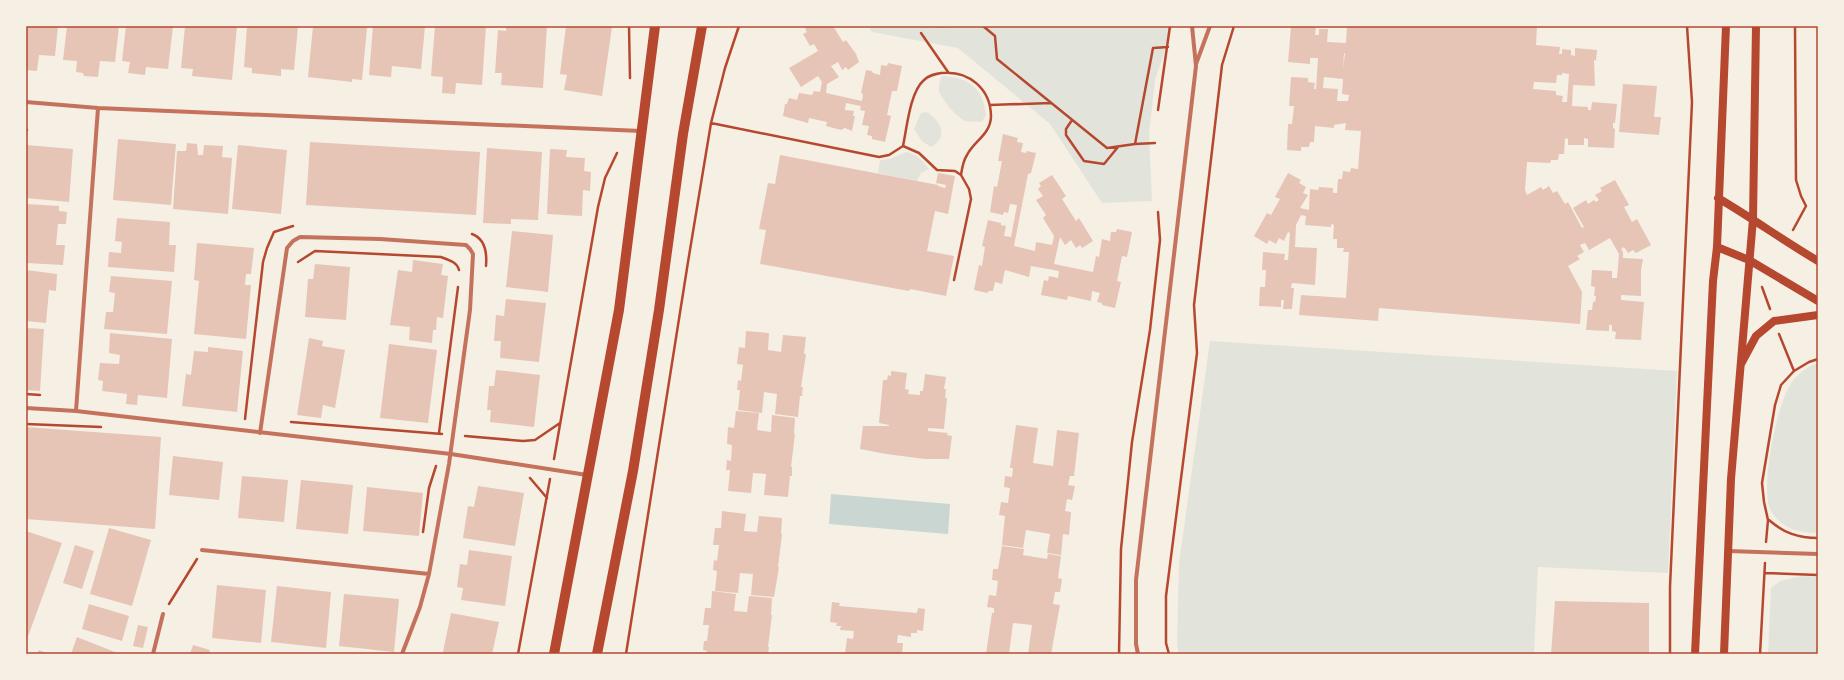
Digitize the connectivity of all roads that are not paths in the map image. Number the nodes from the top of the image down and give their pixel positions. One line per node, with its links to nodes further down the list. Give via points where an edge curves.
1 (655, 26): 10 (main road)
2 (702, 26): 32 (main road, via 683,134 659,310 633,471)
3 (1192, 26): 7 (street)
4 (1210, 26): 7 (street)
5 (1726, 26): 11 (main road)
6 (1756, 26): 12 (main road)
7 (1196, 66): 33 (street, via 1136,580)
8 (26, 102): 9 (street)
9 (98, 108): 10 (street); 20 (street)
10 (642, 131): 23 (main road, via 619,310)
11 (1718, 198): 12 (main road); 13 (main road)
12 (1753, 218): 14 (main road); 15 (main road, via 1785,242)
13 (1717, 247): 14 (main road); 34 (main road)
14 (1749, 260): 16 (main road); 18 (main road)
15 (1818, 261)
16 (1818, 301)
17 (1818, 315): 18 (main road, via 1774,321 1756,336)
18 (1739, 368): 25 (main road)
19 (26, 408): 20 (street)
20 (76, 411): 21 (street)
21 (260, 433): 22 (street); 22 (street, via 287,248 293,240 300,237 466,245 473,254 470,310)
22 (451, 454): 23 (street); 27 (street)
23 (588, 475): 31 (main road)
24 (202, 550): 27 (street)
25 (1728, 551): 26 (street); 35 (main road)
26 (1818, 554)
27 (429, 574): 30 (street, via 420,607)
28 (163, 614): 29 (street)
29 (153, 654)
30 (402, 654)
31 (554, 654)
32 (597, 654)
33 (1138, 654)
34 (1695, 654)
35 (1724, 654)

